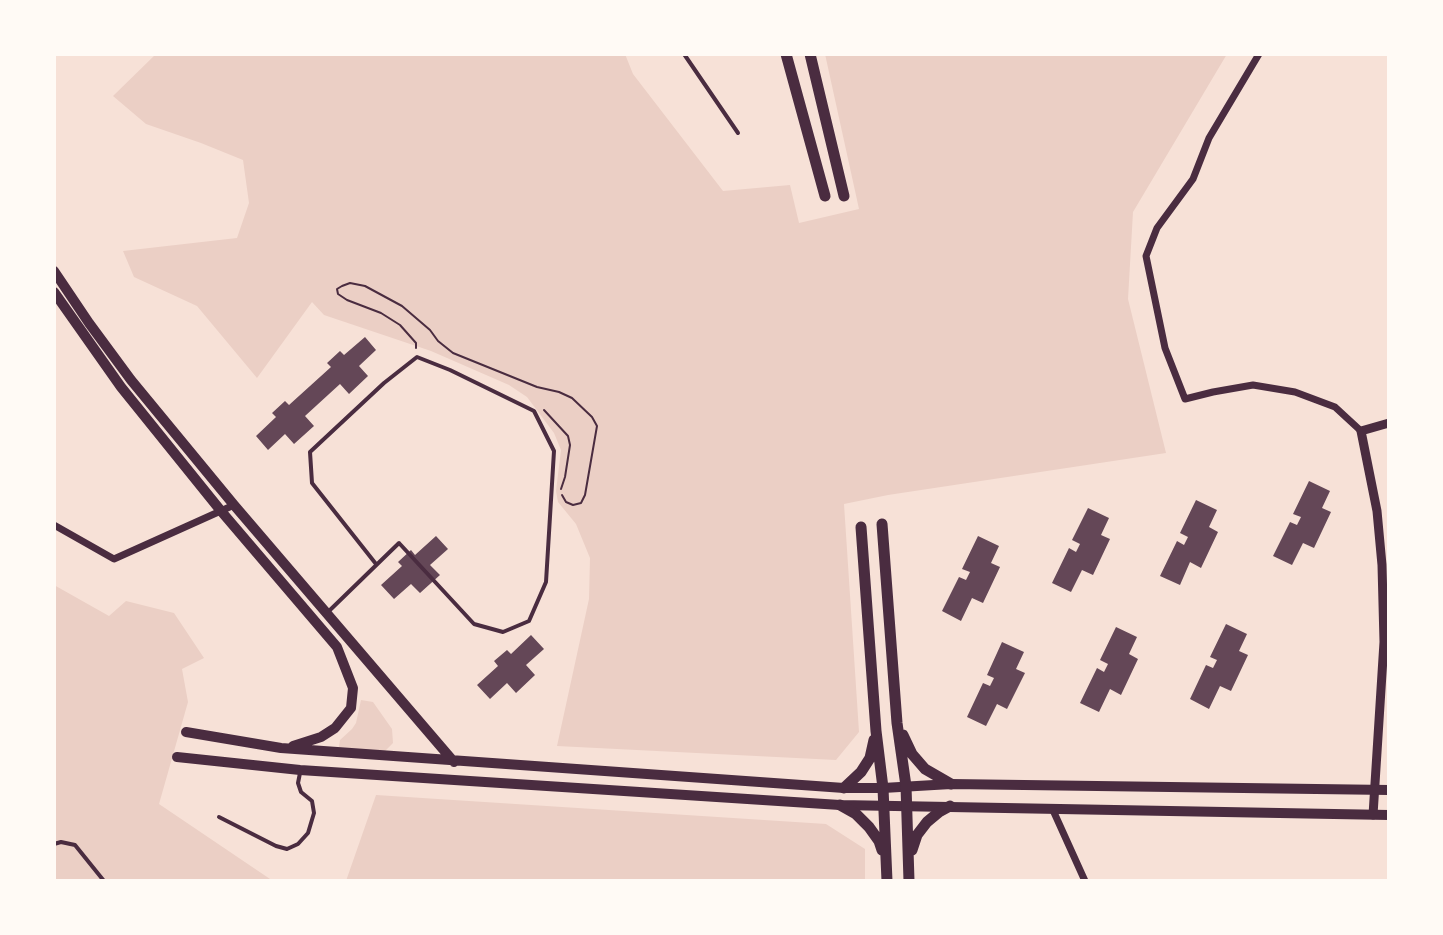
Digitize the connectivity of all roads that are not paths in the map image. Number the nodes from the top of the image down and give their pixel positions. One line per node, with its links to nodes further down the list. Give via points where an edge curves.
1 (684, 54): 5 (lane)
2 (786, 54): 6 (main road)
3 (810, 54): 7 (main road)
4 (1259, 54): 11 (street, via 1209,138 1193,179 1157,228 1146,256 1165,348 1185,399 1253,385 1295,392 1335,407)
5 (738, 133)
6 (825, 196)
7 (844, 196)
8 (54, 271): 12 (main road, via 131,380)
9 (54, 292): 13 (main road, via 121,387)
10 (1389, 423): 11 (street)
11 (1361, 431): 30 (street, via 1382,565 1384,642)
12 (234, 505): 13 (street); 18 (main road)
13 (221, 511): 15 (street, via 114,559); 22 (main road, via 337,647 353,688 351,708 335,728)
14 (882, 524): 19 (main road)
15 (54, 525)
16 (861, 527): 20 (main road)
17 (376, 564): 17 (lane, via 399,543 474,624 503,632 529,621 546,582 554,451 534,411 417,357 310,452 312,483); 18 (lane)
18 (327, 612): 24 (main road)
19 (897, 723): 26 (main road, via 925,769); 27 (main road)
20 (876, 731): 28 (main road, via 870,758); 29 (main road)
21 (186, 732): 22 (main road)
22 (281, 748): 24 (main road)
23 (177, 757): 25 (main road)
24 (454, 762): 28 (main road)
25 (300, 770): 32 (main road); 39 (lane, via 298,783 314,813 298,844 276,846)
26 (951, 784): 27 (main road); 30 (main road)
27 (906, 786): 29 (main road); 34 (main road)
28 (844, 788): 29 (main road)
29 (883, 788): 33 (main road)
30 (1375, 790): 31 (main road); 37 (street)
31 (1389, 790)
32 (840, 805): 33 (main road); 41 (main road, via 869,827)
33 (883, 805): 34 (main road); 41 (main road)
34 (907, 805): 35 (main road); 42 (main road)
35 (950, 806): 36 (main road); 42 (main road, via 927,822)
36 (1052, 808): 37 (main road); 46 (street)
37 (1373, 815): 38 (main road)
38 (1389, 815)
39 (219, 817)
40 (54, 844): 43 (lane, via 75,845)
41 (886, 858): 44 (main road)
42 (909, 858): 45 (main road)
43 (104, 881)
44 (887, 881)
45 (909, 881)
46 (1085, 881)

